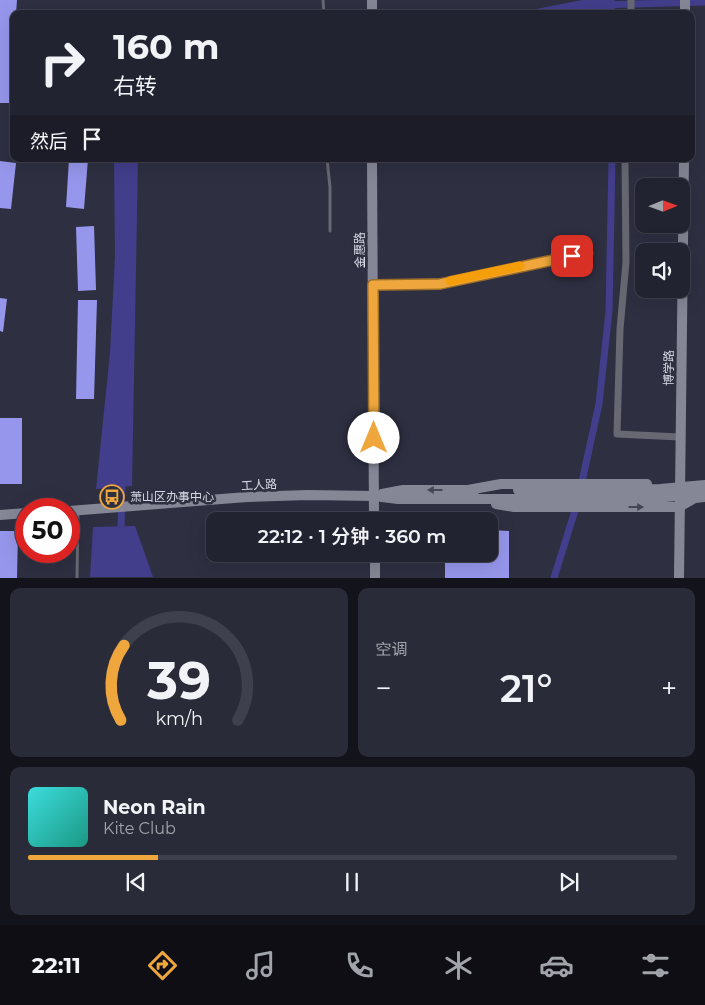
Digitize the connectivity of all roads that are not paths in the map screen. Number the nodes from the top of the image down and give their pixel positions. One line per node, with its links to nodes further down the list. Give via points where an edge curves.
1 (327, 162): 5 (lane)
2 (372, 162): 7 (main road, 金惠路)
3 (625, 162): 8 (street, via 626,262 617,434)
4 (684, 162): 8 (main road, 博学路)
5 (330, 230)
6 (590, 253): 7 (street, via 440,284)
7 (373, 285): 14 (main road, 金惠路)
8 (680, 437): 9 (main road, 博学路)
9 (679, 484): 10 (main road); 11 (main road, via 502,484); 15 (main road, 博学路)
10 (705, 484): 12 (main road, bridge)
11 (468, 495): 12 (main road, 工人路); 14 (main road, 工人路, via 398,499); 15 (main road, one-way to 15, via 514,507)
12 (518, 495): 13 (main road, bridge)
13 (705, 495): 15 (main road)
14 (374, 496): 16 (main road, 工人路, via 247,497); 17 (main road, 金惠路)
15 (679, 507): 24 (main road, 博学路)
16 (80, 511)
17 (374, 512)
18 (15, 514): 19 (main road)
19 (0, 515)
20 (375, 562): 23 (main road)
21 (75, 563): 22 (lane)
22 (76, 578)
23 (375, 578)
24 (679, 578)

